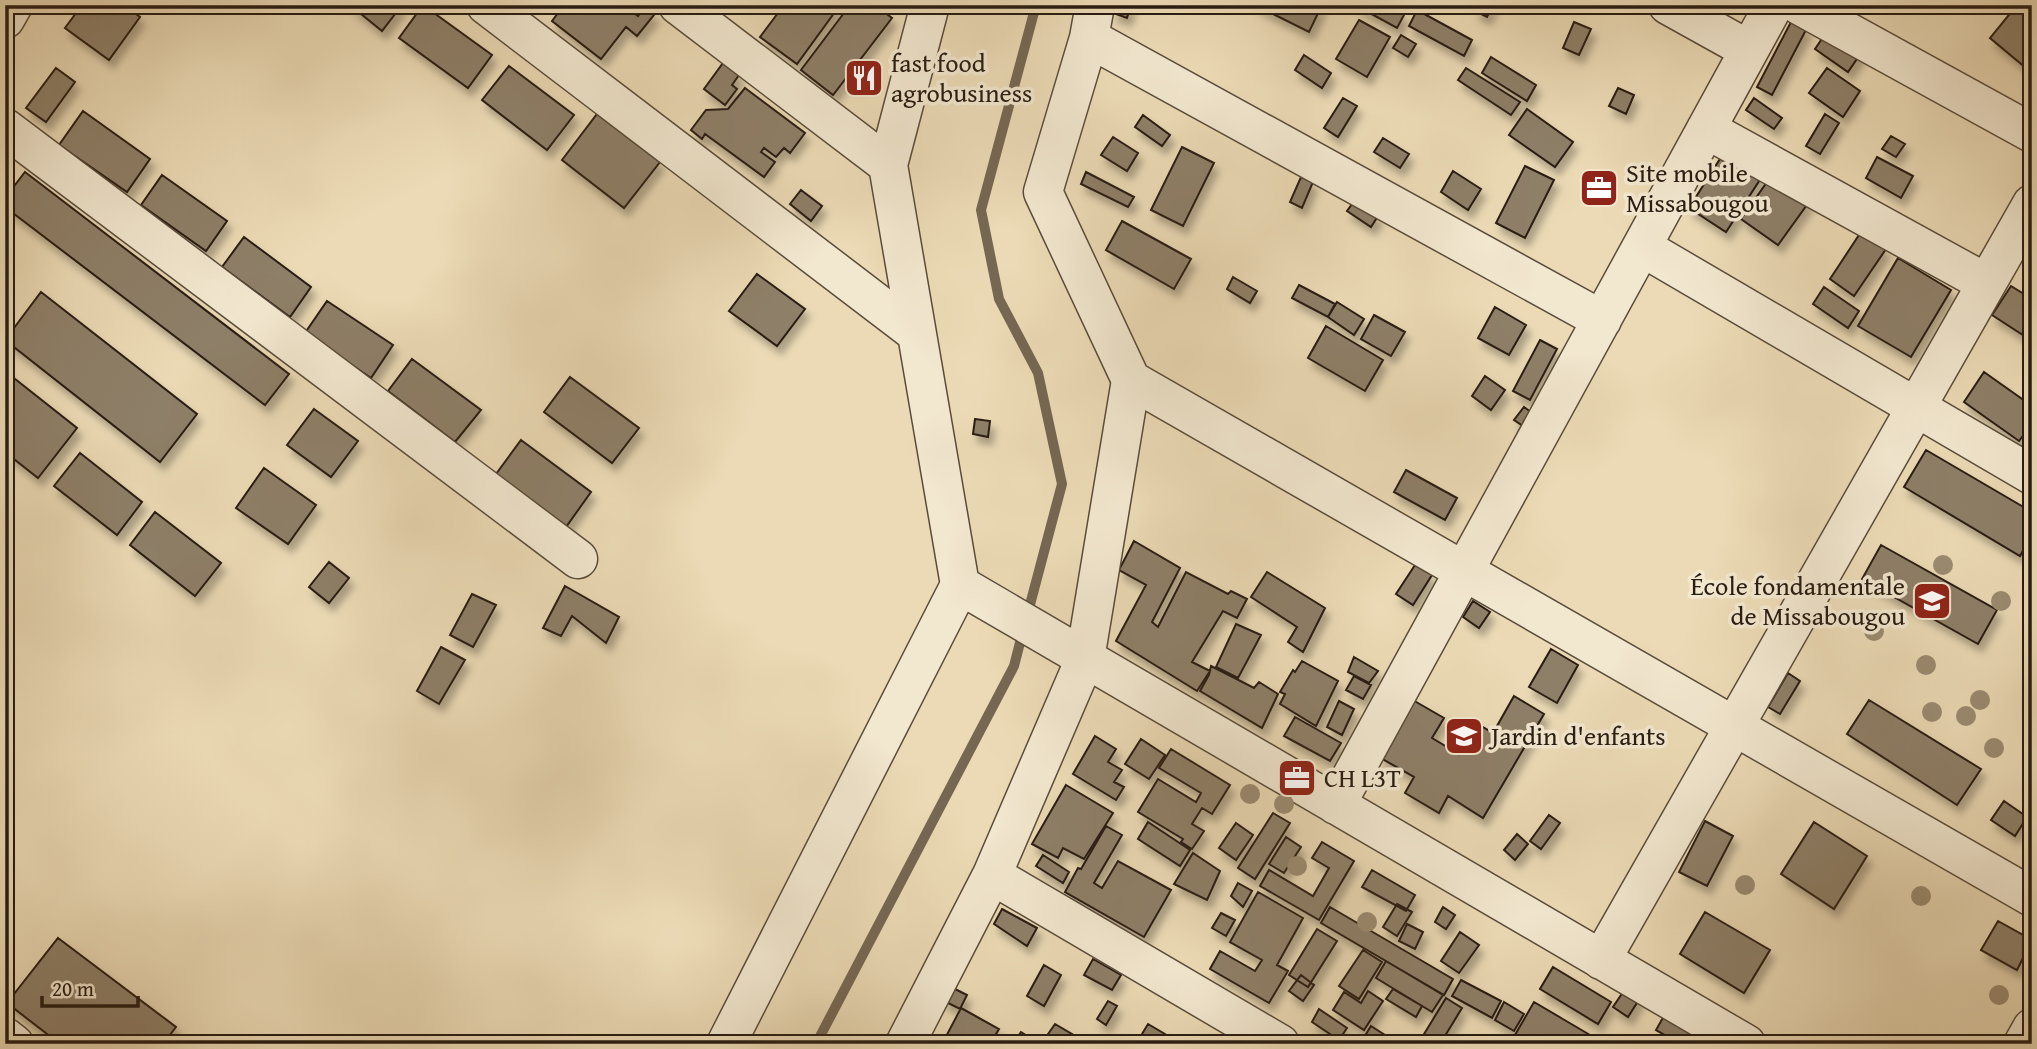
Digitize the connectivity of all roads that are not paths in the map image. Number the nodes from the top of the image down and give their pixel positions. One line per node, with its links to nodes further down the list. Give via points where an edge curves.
1 (13, 5): 8 (street)
2 (486, 5): 19 (street)
3 (678, 5): 14 (street)
4 (930, 5): 14 (street)
5 (1668, 5): 10 (street)
6 (1774, 5): 10 (street)
7 (1799, 5): 13 (street)
8 (5, 19)
9 (1092, 22): 18 (street); 20 (street, via 1043,192)
10 (1749, 50): 12 (street)
11 (5, 128): 23 (street)
12 (1706, 129): 16 (street); 17 (street)
13 (2032, 133)
14 (888, 165): 19 (street)
15 (2032, 204): 17 (street)
16 (1642, 247): 18 (street); 21 (street)
17 (1986, 283): 21 (street)
18 (1602, 320): 24 (street)
19 (916, 333): 25 (street)
20 (1131, 380): 24 (street); 26 (street)
21 (1917, 406): 22 (street); 27 (street)
22 (2032, 475)
23 (578, 559)
24 (1464, 572): 27 (street); 28 (street)
25 (960, 585): 26 (street); 35 (street)
26 (1072, 651): 28 (street); 29 (street)
27 (1734, 726): 30 (street); 31 (street)
28 (1336, 805): 31 (street)
29 (992, 875): 36 (street); 37 (street)
30 (2032, 897)
31 (1601, 960): 38 (street)
32 (2032, 1028): 39 (street)
33 (5, 1037): 34 (street)
34 (14, 1044)
35 (726, 1044)
36 (905, 1044)
37 (1280, 1044)
38 (1746, 1044)
39 (2023, 1044)

